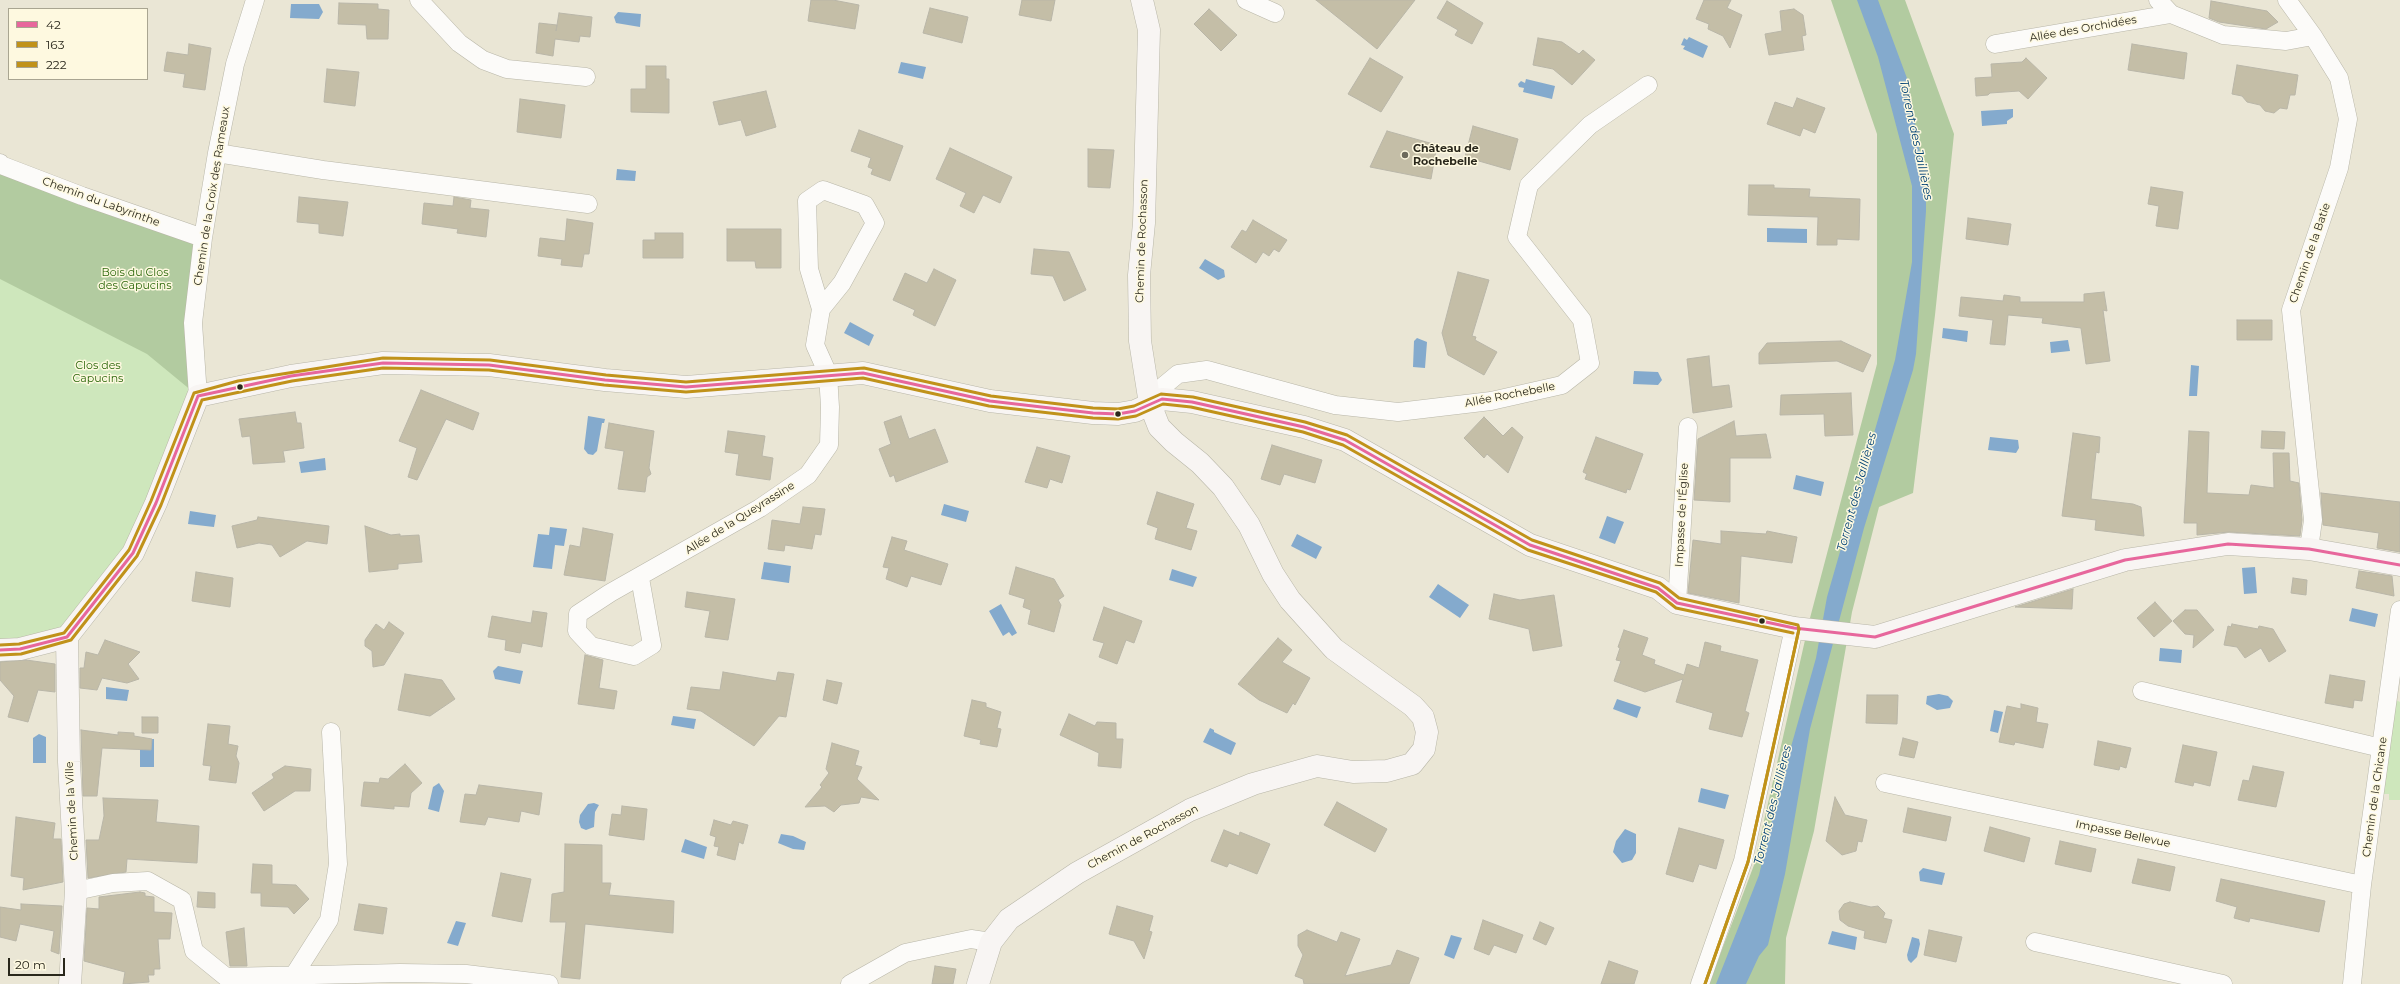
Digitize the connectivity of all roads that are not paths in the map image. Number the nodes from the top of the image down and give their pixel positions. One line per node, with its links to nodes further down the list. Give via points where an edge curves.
1 (255, 0): 13 (street, Chemin de la Croix des Rameaux, via 235,64)
2 (419, 0): 11 (street, via 459,43 483,60 507,69)
3 (1142, 0): 20 (street, Chemin de Rochasson, via 1149,30 1144,223 1139,275 1140,341)
4 (1246, 0): 7 (street)
5 (2158, 0): 8 (street)
6 (2287, 0): 9 (street, Chemin de la Batie)
7 (1275, 13)
8 (2171, 14): 9 (street, via 2223,35 2286,41); 10 (street, Allée des Orchidées)
9 (2313, 36): 22 (street, Chemin de la Batie, via 2339,78 2348,119 2339,168 2291,310 2313,520)
10 (1995, 44)
11 (586, 77)
12 (1648, 85): 20 (street, Allée Rochebelle, via 1590,125 1529,185 1517,237 1582,320 1590,363 1562,385 1492,401 1398,412 1335,405 1207,370 1178,374)
13 (217, 153): 15 (street, via 323,170); 16 (street, Chemin de la Croix des Rameaux)
14 (0, 163): 16 (street, Chemin du Labyrinthe, via 45,182)
15 (588, 204)
16 (203, 238): 19 (street, Chemin de la Croix des Rameaux, via 193,323)
17 (821, 309): 17 (street, via 842,283 875,223 865,205 822,190 807,202 809,269); 18 (street, via 815,345)
18 (828, 374): 19 (street, via 686,387 605,380 489,365 383,363 284,378); 20 (street, via 863,373 990,401 1093,413 1118,414 1135,411); 24 (street, Allée de la Queyrassine, via 828,445 808,475 760,508)
19 (198, 396): 28 (street, via 156,503 133,552)
20 (1150, 401): 25 (street, via 1162,399 1192,402 1304,427 1345,440 1530,545 1658,588); 36 (street, Chemin de Rochasson, via 1159,427 1200,462 1223,487 1249,525 1273,574 1290,600 1334,649 1413,706 1423,717 1427,732 1424,749 1412,764 1387,771 1353,772 1317,766 1253,784 1190,810 1077,873 1009,919)
21 (1688, 427): 25 (street, Impasse de l'Église)
22 (2309, 549): 23 (street); 27 (street, via 2228,544 2125,560 1875,637)
23 (2400, 565)
24 (640, 578): 24 (street, Allée de la Queyrassine, via 610,593 578,614 577,631 590,646 634,656 652,644)
25 (1677, 603): 27 (street)
26 (2400, 610): 32 (street, Chemin de la Chicane)
27 (1800, 629): 44 (street, via 1743,861)
28 (67, 637): 29 (street, via 20,649); 35 (street, Chemin de la Ville, via 69,762)
29 (0, 650)
30 (2142, 691): 32 (street)
31 (331, 732): 38 (street, via 338,864 329,920)
32 (2381, 748): 34 (street, Chemin de la Chicane)
33 (1884, 783): 34 (street, Impasse Bellevue)
34 (2362, 885): 46 (street, Chemin de la Chicane)
35 (76, 891): 38 (street, via 113,883 148,881 182,900 194,951 226,977); 40 (street, Chemin de la Ville)
36 (991, 942): 42 (street, via 971,939 905,953); 43 (street, Chemin de Rochasson)
37 (2035, 942): 45 (street)
38 (294, 975): 39 (street, via 400,973)
39 (465, 979): 41 (street)
40 (70, 984)
41 (549, 984)
42 (850, 984)
43 (978, 984)
44 (1700, 984)
45 (2224, 984)
46 (2352, 984)

